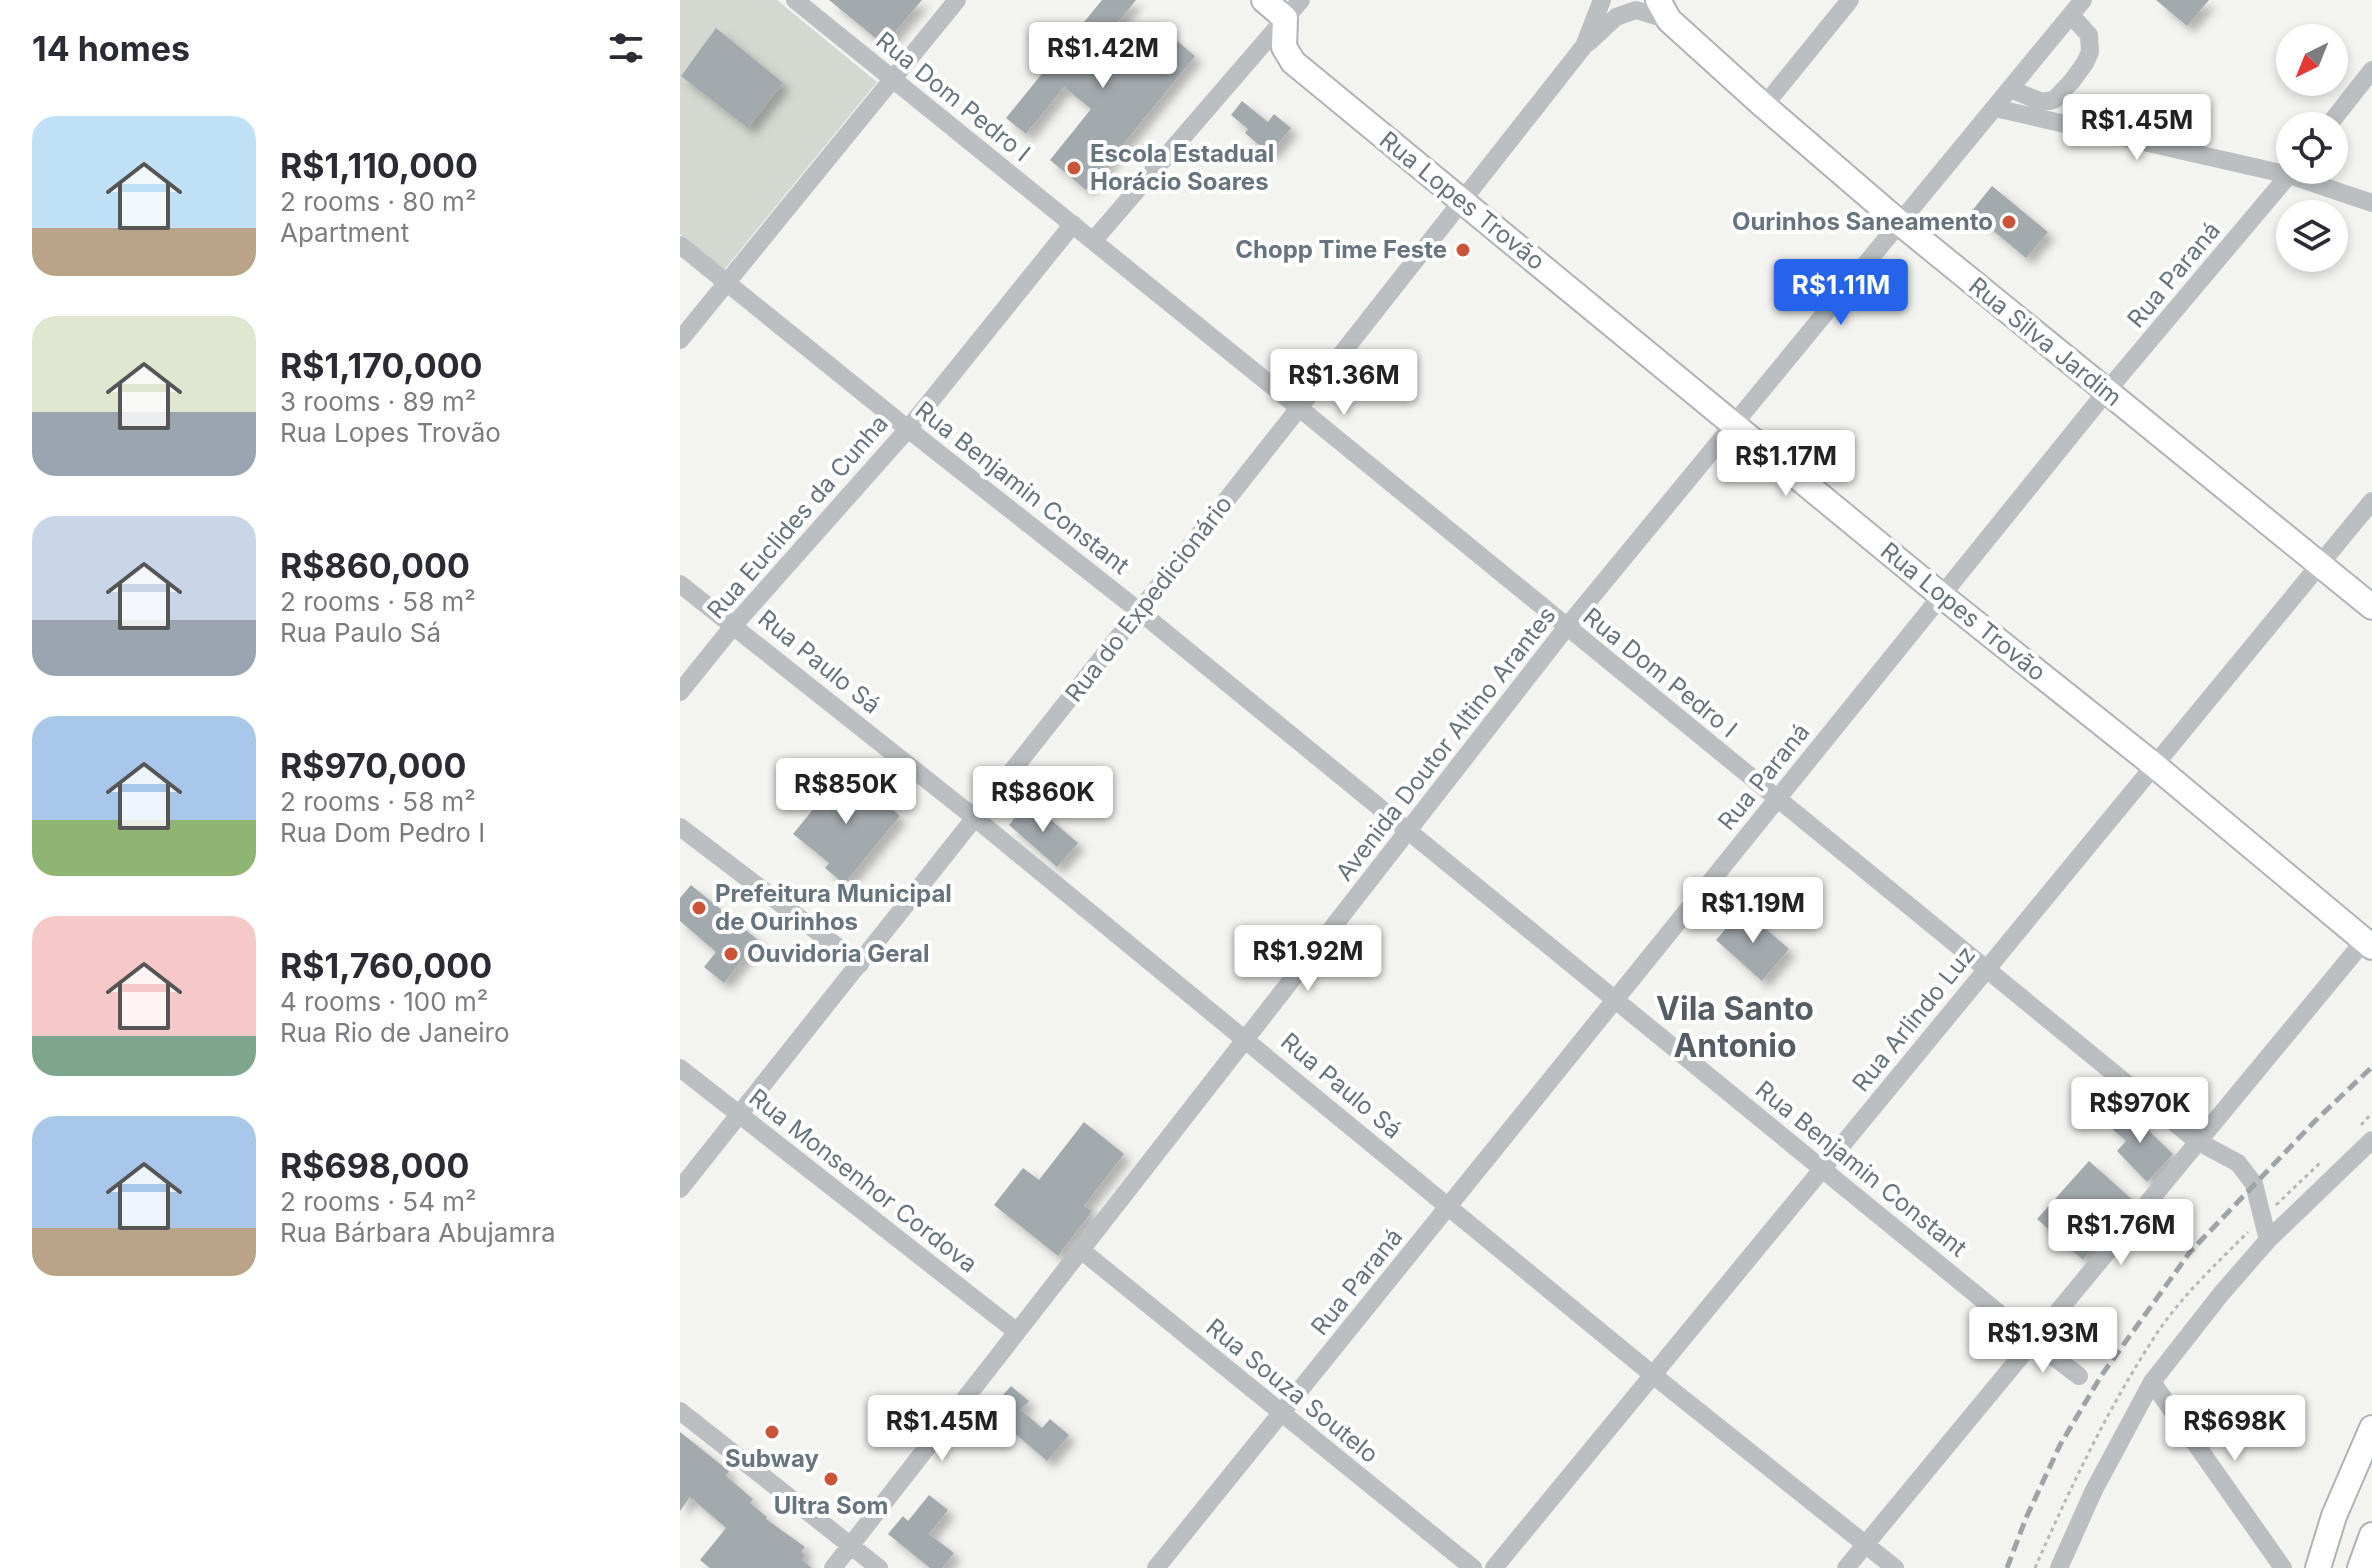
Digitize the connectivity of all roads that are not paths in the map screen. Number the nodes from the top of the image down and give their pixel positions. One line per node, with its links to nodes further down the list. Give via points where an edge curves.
1 (795, 0): 11 (street, Rua Dom Pedro I)
2 (957, 0): 11 (street)
3 (1264, 0): 8 (main road)
4 (1602, 0): 9 (street, Rua do Expedicionário)
5 (1850, 0): 13 (street)
6 (1666, 7): 9 (street, via 1616,17); 13 (main road, Rua Silva Jardim)
7 (2077, 7): 12 (street, Avenida Doutor Altino Arantes); 12 (street, via 2090,52 2072,81 2054,100 2042,102)
8 (1293, 9): 19 (main road, Rua Lopes Trovão, via 1284,47 1293,62); 23 (street)
9 (1584, 46): 19 (street, Rua do Expedicionário)
10 (2372, 70): 15 (street)
11 (893, 78): 22 (street, Rua Dom Pedro I); 25 (street)
12 (2010, 89): 14 (street, Avenida Doutor Altino Arantes)
13 (1764, 106): 21 (main road, Rua Silva Jardim)
14 (1995, 108): 16 (street); 21 (street, Avenida Doutor Altino Arantes)
15 (2339, 112)
16 (2276, 170)
17 (2282, 184): 27 (street, Rua Paraná)
18 (2321, 184): 20 (street)
19 (1462, 201): 28 (street, Rua do Expedicionário); 29 (main road, Rua Lopes Trovão)
20 (2372, 203)
21 (1900, 223): 27 (main road, Rua Silva Jardim); 29 (street, Avenida Doutor Altino Arantes)
22 (1073, 224): 23 (street, Rua Dom Pedro I); 30 (street, Rua Euclides da Cunha)
23 (1093, 241): 28 (street, Rua Dom Pedro I)
24 (680, 245): 25 (street, Rua Benjamin Constant)
25 (726, 282): 26 (street); 30 (street, Rua Benjamin Constant)
26 (680, 340)
27 (2106, 392): 32 (main road, Rua Silva Jardim); 34 (street, Rua Paraná)
28 (1300, 408): 36 (street, Rua do Expedicionário); 38 (street, Rua Dom Pedro I)
29 (1734, 424): 34 (main road, Rua Lopes Trovão); 38 (street, Avenida Doutor Altino Arantes)
30 (908, 429): 36 (street, Rua Benjamin Constant); 37 (street, Rua Euclides da Cunha)
31 (2372, 501): 32 (street, Rua Arlindo Luz)
32 (2319, 565): 35 (main road, Rua Silva Jardim); 40 (street, Rua Arlindo Luz)
33 (680, 584): 37 (street, Rua Paulo Sá)
34 (1942, 596): 40 (main road, Rua Lopes Trovão); 41 (street, Rua Paraná)
35 (2372, 607)
36 (1139, 611): 42 (street, Rua do Expedicionário); 44 (street, Rua Benjamin Constant)
37 (734, 625): 39 (street, Rua Euclides da Cunha); 42 (street, Rua Paulo Sá)
38 (1566, 628): 41 (street, Rua Dom Pedro I); 44 (street, Avenida Doutor Altino Arantes)
39 (680, 692)
40 (2154, 765): 45 (main road, Rua Lopes Trovão); 47 (street, Rua Arlindo Luz)
41 (1778, 799): 47 (street, Rua Dom Pedro I); 48 (street, Rua Paraná)
42 (975, 818): 46 (street, Rua do Expedicionário); 49 (street, Rua Paulo Sá)
43 (680, 827): 46 (street)
44 (1408, 831): 48 (street, Rua Benjamin Constant); 49 (street, Avenida Doutor Altino Arantes)
45 (2369, 939): 53 (street)
46 (860, 964): 51 (street, Rua do Expedicionário)
47 (1986, 969): 53 (street, Rua Dom Pedro I); 54 (street, Rua Arlindo Luz)
48 (1615, 1000): 54 (street, Rua Benjamin Constant); 56 (street, Rua Paraná)
49 (1246, 1039): 56 (street, Rua Paulo Sá); 58 (street, Avenida Doutor Altino Arantes)
50 (680, 1068): 51 (street, Rua Monsenhor Cordova)
51 (738, 1114): 55 (street, Rua do Expedicionário); 59 (street, Rua Monsenhor Cordova)
52 (2372, 1140): 57 (street)
53 (2197, 1141): 57 (street, Rua Dom Pedro I, via 2238,1163 2254,1184); 60 (street)
54 (1822, 1169): 60 (street, Rua Benjamin Constant); 61 (street, Rua Arlindo Luz)
55 (680, 1189)
56 (1448, 1206): 61 (street, Rua Paulo Sá); 65 (street, Rua Paraná)
57 (2268, 1240): 63 (street)
58 (1081, 1250): 59 (street, Avenida Doutor Altino Arantes); 65 (street, Rua Souza Soutelo)
59 (1017, 1332): 69 (street, Avenida Doutor Altino Arantes)
60 (2033, 1341): 62 (street, Rua Benjamin Constant); 68 (street)
61 (1653, 1375): 68 (street, Rua Paulo Sá); 74 (street, Rua Arlindo Luz)
62 (2079, 1376)
63 (2152, 1382): 77 (street); 78 (street)
64 (680, 1411): 69 (street)
65 (1282, 1413): 72 (street, Rua Paraná); 73 (street, Rua Souza Soutelo)
66 (2372, 1428): 79 (main road)
67 (2372, 1535): 80 (main road)
68 (1866, 1544): 75 (street); 76 (street, Rua Paulo Sá)
69 (850, 1546): 70 (street, Avenida Doutor Altino Arantes); 71 (street)
70 (833, 1568)
71 (879, 1568)
72 (1156, 1568)
73 (1473, 1568)
74 (1494, 1568)
75 (1846, 1568)
76 (1895, 1568)
77 (2059, 1568)
78 (2283, 1568)
79 (2318, 1568)
80 (2360, 1568)

